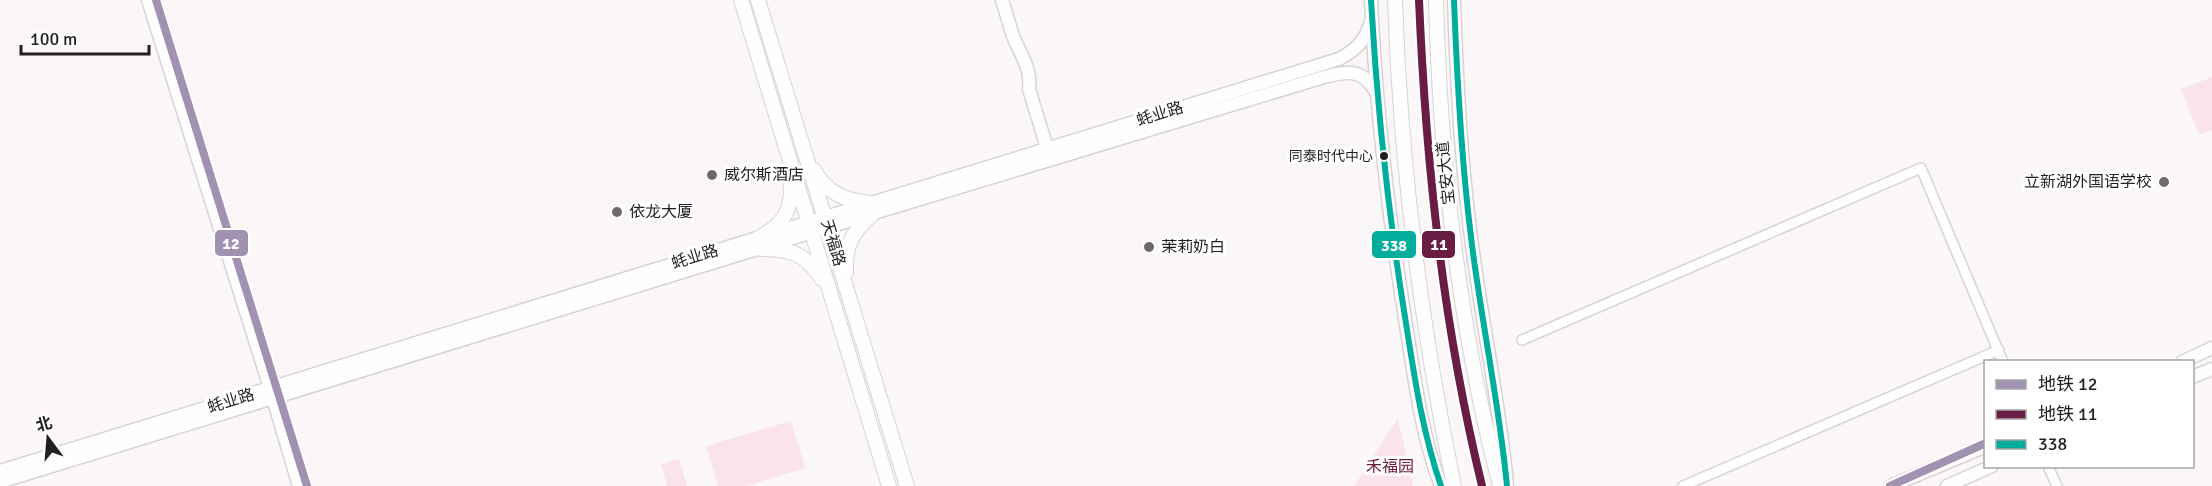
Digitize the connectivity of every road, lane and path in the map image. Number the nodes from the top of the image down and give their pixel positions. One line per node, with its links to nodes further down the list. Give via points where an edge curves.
1 (142, 0): 28 (street)
2 (148, 0): 28 (street)
3 (741, 0): 14 (main road, 天福路)
4 (758, 0): 12 (main road, 天福路)
5 (1002, 0): 13 (street, via 1025,60 1031,81 1029,89)
6 (1371, 0): 10 (street)
7 (1395, 0): 39 (main road, via 1398,95 1410,202)
8 (1436, 0): 40 (main road, 宝安大道, via 1441,125 1450,217 1473,366)
9 (1454, 0): 41 (street, via 1472,239)
10 (1372, 19): 11 (street); 13 (street, 蚝业路, via 1365,39 1339,59)
11 (1376, 92): 15 (street, 蚝业路, via 1358,73 1338,74); 38 (street, via 1414,376)
12 (803, 145): 15 (main road, via 816,173 831,191); 16 (main road, 天福路)
13 (1047, 148): 15 (street, 蚝业路)
14 (787, 152): 17 (main road, 天福路); 18 (main road, via 791,188 788,210)
15 (873, 208): 16 (street, 蚝业路); 19 (main road, via 853,235 846,253)
16 (826, 223): 17 (street, 蚝业路); 19 (main road, 天福路)
17 (810, 228): 18 (street, 蚝业路); 20 (main road, 天福路)
18 (760, 243): 20 (main road, via 802,255); 28 (street, 蚝业路)
19 (849, 295): 37 (main road, 天福路)
20 (832, 297): 36 (main road, 天福路)
21 (1522, 340): 23 (street, via 1921,168)
22 (2212, 348): 25 (street)
23 (1999, 350): 24 (street); 42 (street)
24 (2002, 360)
25 (2186, 360)
26 (2212, 369): 27 (street)
27 (2194, 378)
28 (268, 394): 32 (street, 蚝业路); 33 (street, 蚝业路); 34 (street); 35 (street)
29 (1984, 447): 43 (street)
30 (1988, 468): 44 (street)
31 (2049, 468): 45 (street)
32 (0, 471)
33 (0, 482)
34 (292, 486)
35 (299, 486)
36 (889, 486)
37 (907, 486)
38 (1441, 486)
39 (1454, 486)
40 (1500, 486)
41 (1507, 486)
42 (1683, 486)
43 (1891, 486)
44 (1947, 486)
45 (2056, 486)

